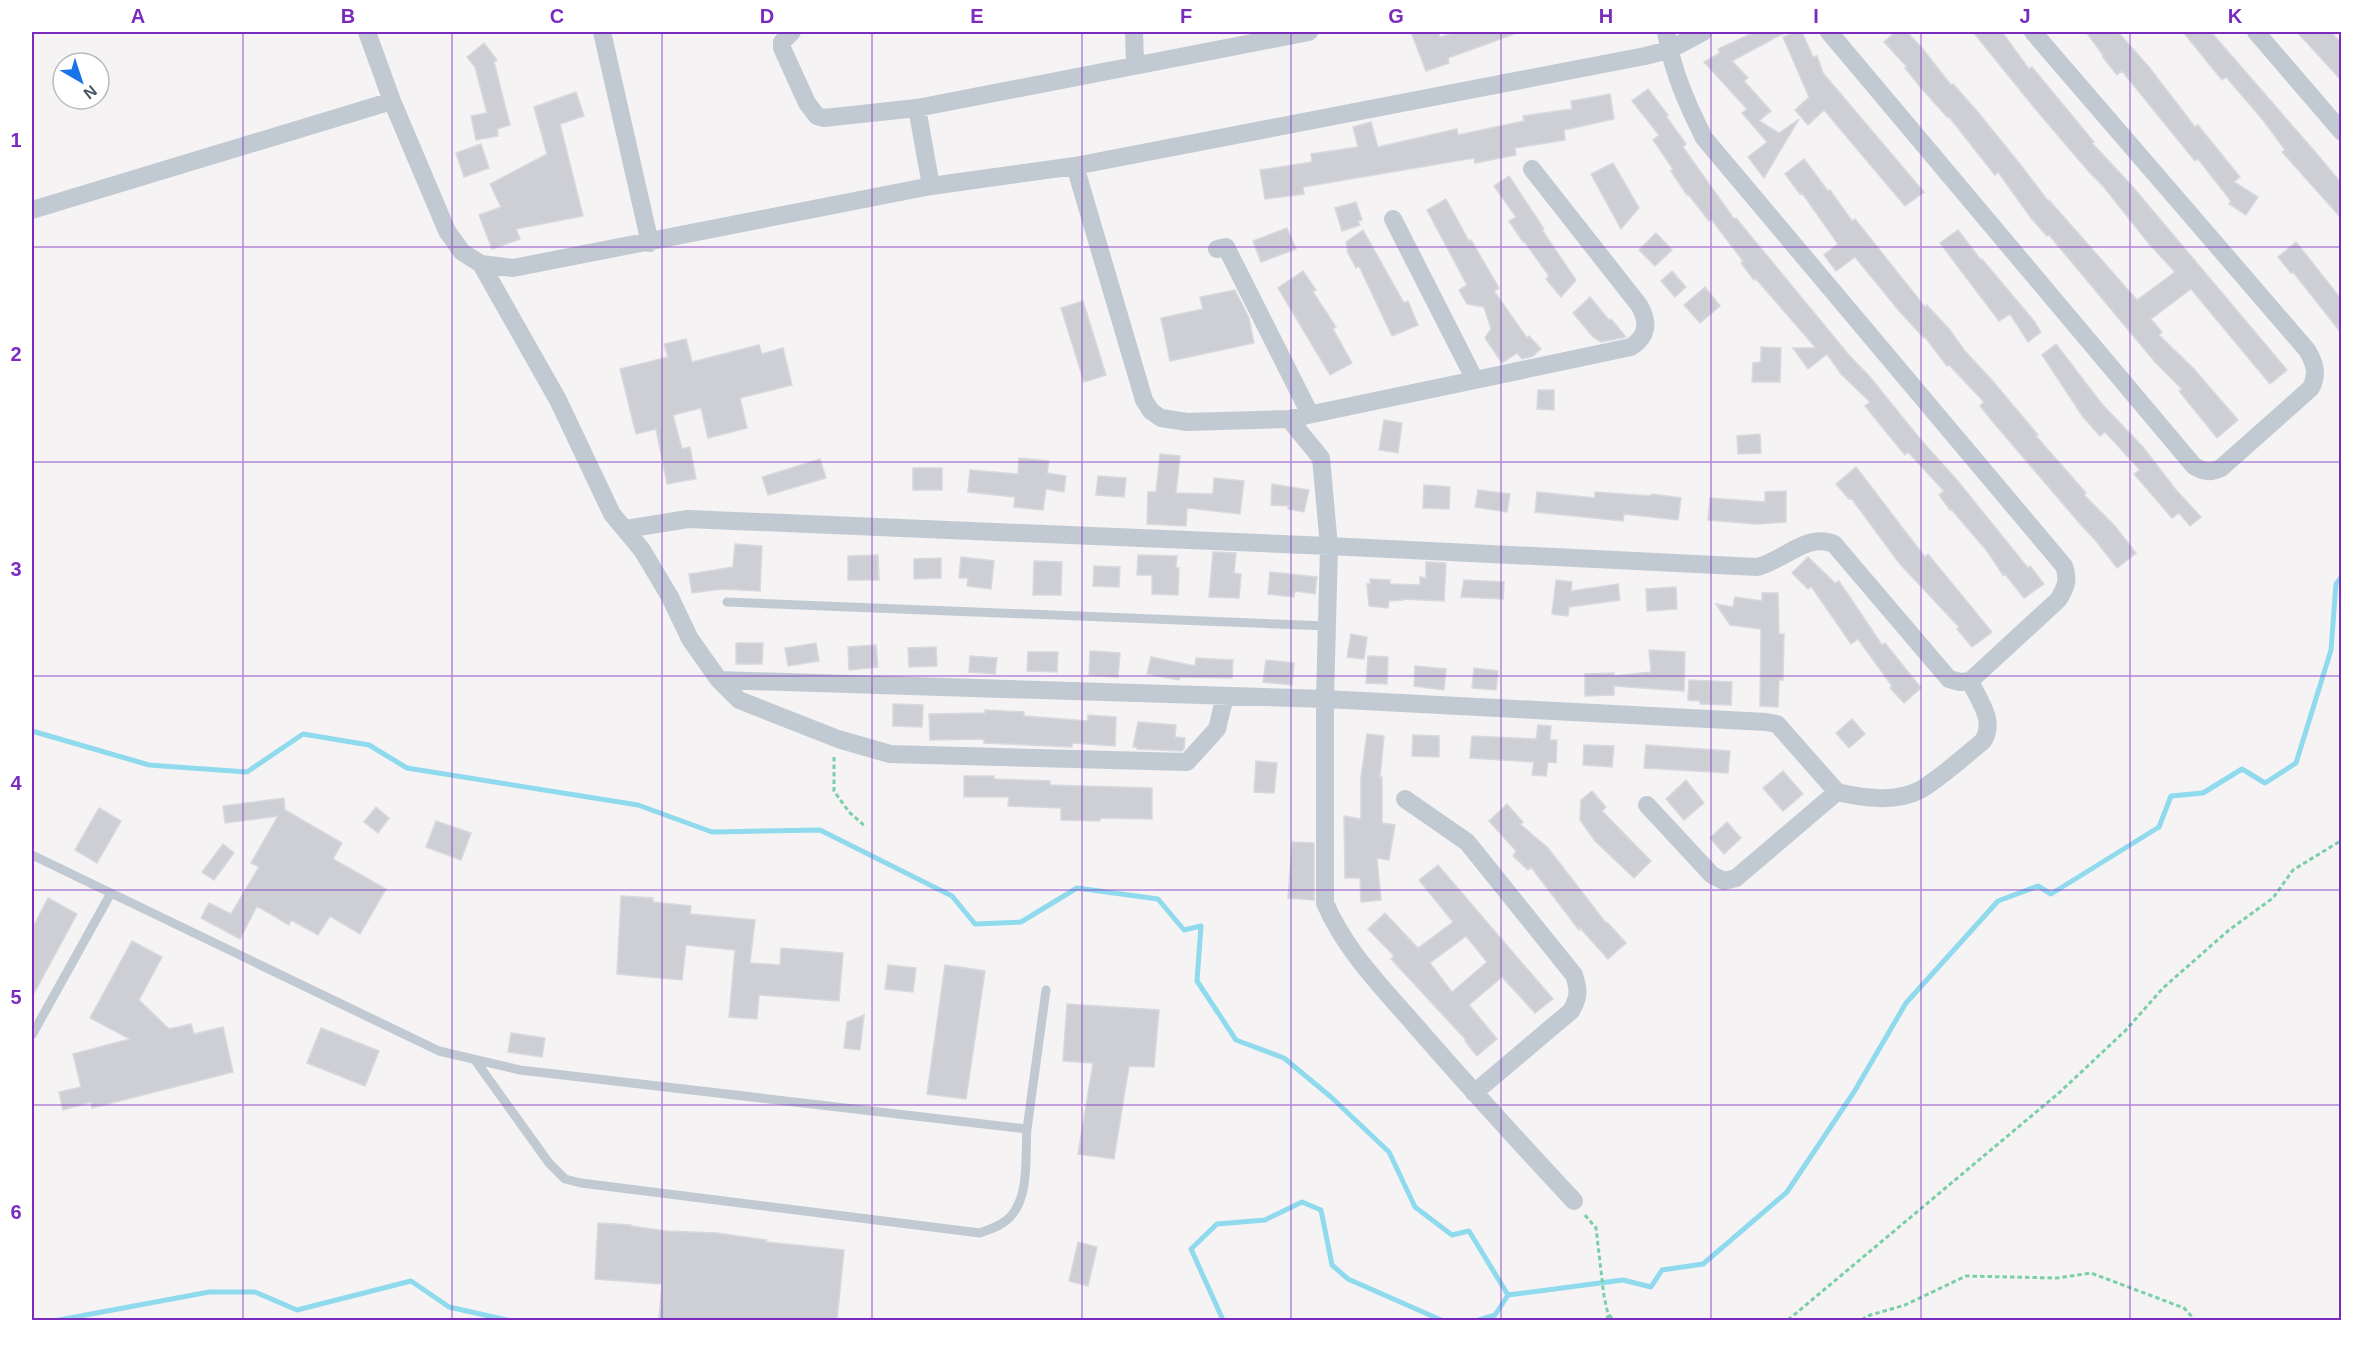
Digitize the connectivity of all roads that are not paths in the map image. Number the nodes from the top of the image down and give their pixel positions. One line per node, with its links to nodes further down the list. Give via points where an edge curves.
1 (367, 32): 13 (street)
2 (602, 32): 21 (street)
3 (792, 32): 14 (street, via 782,42 782,48 817,116)
4 (1134, 32): 12 (street)
5 (1309, 32): 12 (street)
6 (1666, 32): 11 (street)
7 (1703, 32): 11 (street)
8 (1829, 32): 9 (street, via 2194,466 2215,471 2311,388 2315,379 2313,360)
9 (2033, 32)
10 (2256, 32): 15 (street)
11 (1669, 50): 16 (street); 32 (street, via 1685,100 1704,138 2064,566 2066,584 2058,600)
12 (1135, 64): 14 (street)
13 (392, 101): 19 (street); 23 (street, via 447,231 462,252)
14 (917, 108): 18 (street)
15 (2342, 132)
16 (1075, 166): 18 (street); 26 (street, via 1144,400 1151,411 1161,418 1187,422)
17 (1532, 169): 24 (street, via 1639,305 1647,326 1631,347)
18 (931, 186): 21 (street)
19 (32, 210)
20 (1393, 219): 24 (street)
21 (650, 243): 23 (street, via 513,268)
22 (1217, 249): 25 (street, via 1226,247)
23 (481, 264): 27 (street, via 558,400 612,514)
24 (1475, 380): 25 (street)
25 (1310, 414): 26 (street)
26 (1289, 418): 28 (street, via 1321,458)
27 (626, 529): 28 (street, via 688,519); 31 (street, via 670,597 690,639)
28 (1329, 546): 30 (street); 32 (street, via 1757,567 1809,543 1826,540 1834,544 1949,679)
29 (727, 602): 30 (lane)
30 (1327, 626): 34 (street)
31 (719, 680): 33 (street); 33 (street, via 740,700 838,739 890,753 1187,762 1217,729)
32 (1970, 681): 35 (street, via 1989,721 1989,732 1983,741 1920,790 1880,798)
33 (1225, 696): 34 (street)
34 (1325, 699): 35 (street, via 1773,723); 43 (street, via 1325,903 1357,959)
35 (1837, 792): 37 (street, via 1731,880 1712,875)
36 (1405, 799): 43 (street, via 1467,842 1574,975 1578,988 1571,1011)
37 (1647, 805)
38 (32, 855): 39 (lane)
39 (111, 893): 41 (lane); 42 (lane, via 399,1033 439,1051)
40 (1046, 990): 44 (lane)
41 (32, 1035)
42 (476, 1060): 44 (lane, via 520,1070); 44 (lane, via 549,1163 565,1179 980,1233 1010,1217 1018,1203 1023,1190)
43 (1474, 1093): 45 (street)
44 (1027, 1129)
45 (1574, 1201)

